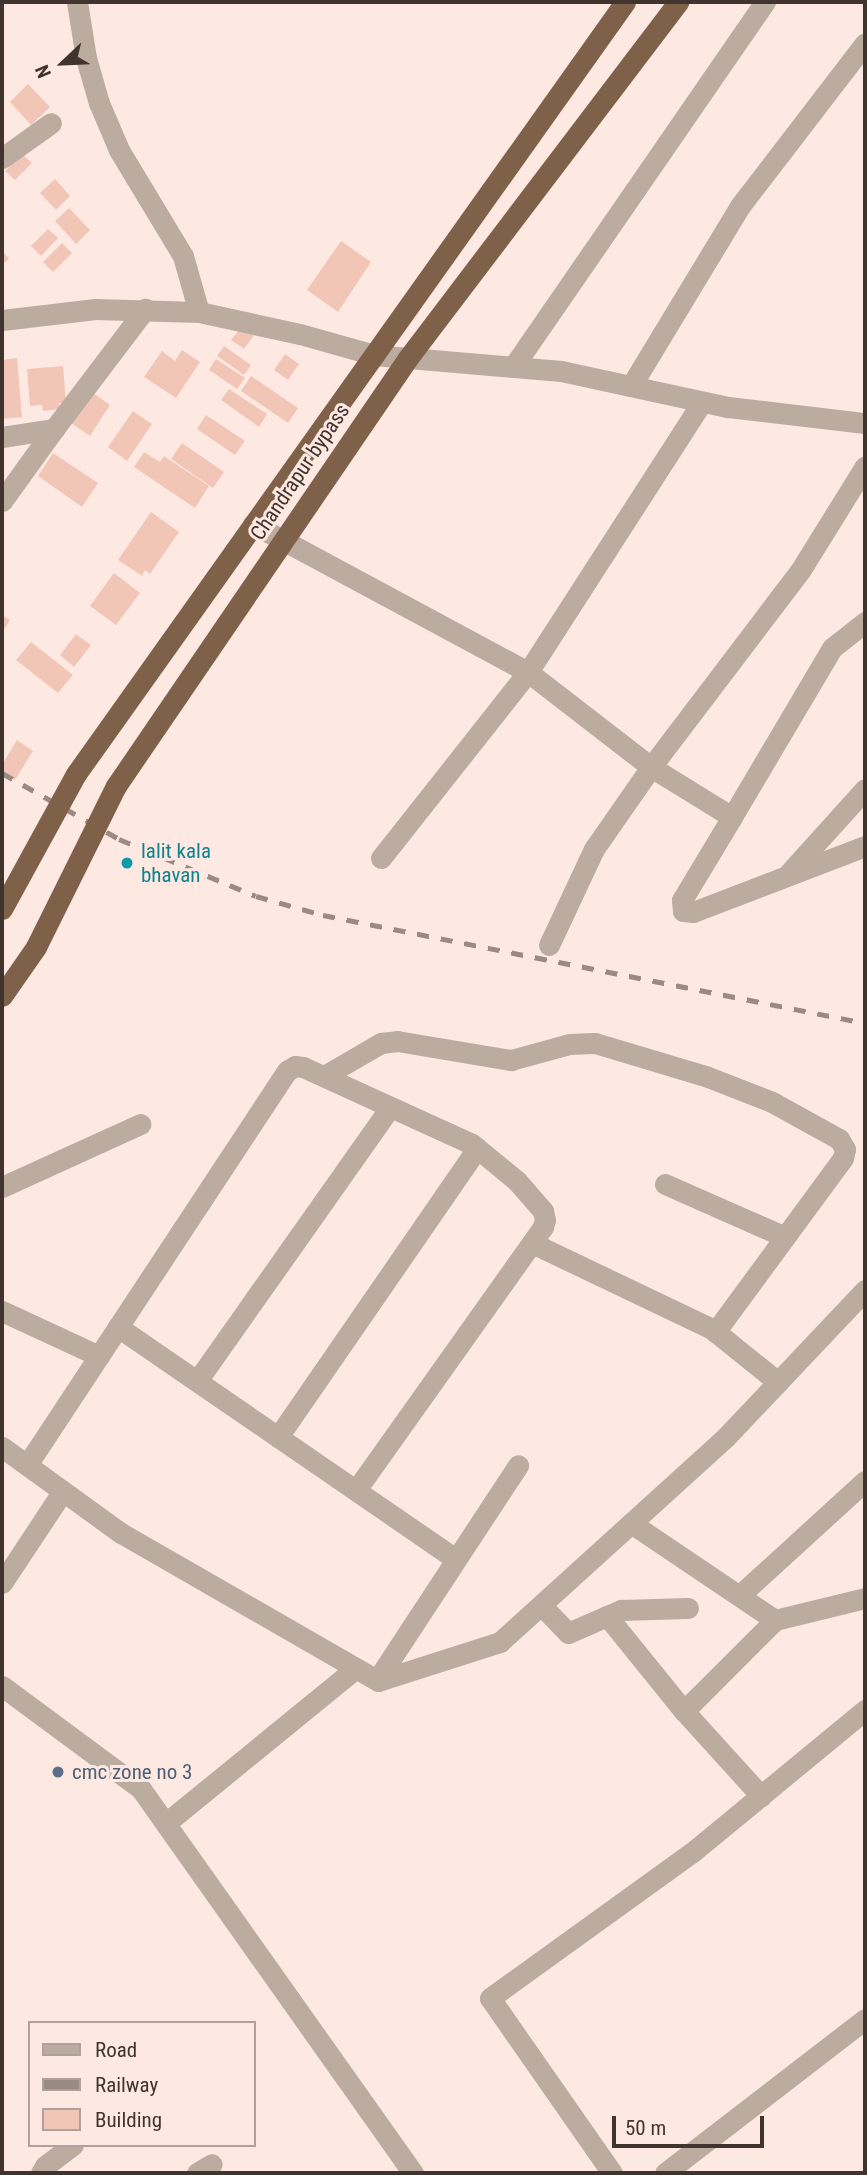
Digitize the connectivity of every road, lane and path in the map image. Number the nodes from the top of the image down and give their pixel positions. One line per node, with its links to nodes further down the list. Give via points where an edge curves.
1 (77, 2): 9 (street, via 99,103 119,150 183,256)
2 (625, 2): 11 (highway, Chandrapur bypass)
3 (678, 2): 12 (highway, Chandrapur bypass)
4 (765, 2): 13 (street)
5 (865, 43): 14 (street, via 740,206)
6 (51, 123): 7 (street)
7 (2, 158)
8 (145, 309): 9 (street); 10 (street, via 95,309); 17 (street)
9 (199, 312): 11 (street)
10 (2, 320)
11 (374, 355): 12 (street); 21 (highway, Chandrapur bypass)
12 (408, 358): 13 (street); 22 (highway, Chandrapur bypass)
13 (513, 367): 14 (street, via 561,371)
14 (631, 386): 15 (street)
15 (702, 402): 16 (street); 24 (street)
16 (865, 423)
17 (54, 429): 18 (street); 20 (street)
18 (2, 438)
19 (865, 466): 25 (street, via 800,570)
20 (2, 501)
21 (253, 524): 22 (street); 31 (highway, Chandrapur bypass, bridge, via 76,774)
22 (283, 541): 24 (street); 33 (highway, Chandrapur bypass, bridge, via 116,786 36,947)
23 (865, 622): 27 (street, via 832,648)
24 (528, 672): 25 (street); 29 (street)
25 (651, 767): 27 (street); 32 (street, via 594,849)
26 (865, 789): 30 (street)
27 (732, 817): 30 (street, via 682,900 683,911 693,912)
28 (865, 846): 30 (street)
29 (382, 858)
30 (789, 873)
31 (2, 909)
32 (549, 946)
33 (2, 996)
34 (324, 1076): 35 (street); 40 (street, via 374,1046 397,1041 511,1060 569,1044 594,1043 708,1077 772,1102 839,1139 845,1149); 44 (street, via 303,1067 287,1071)
35 (390, 1107): 37 (street); 47 (street)
36 (140, 1124): 39 (street)
37 (477, 1148): 41 (street, via 517,1181 543,1211 543,1227); 49 (street)
38 (665, 1184): 40 (street)
39 (2, 1187)
40 (785, 1237): 45 (street)
41 (532, 1243): 45 (street); 54 (street)
42 (865, 1290): 48 (street)
43 (2, 1311): 46 (street)
44 (118, 1327): 46 (street); 47 (street)
45 (715, 1332): 48 (street)
46 (99, 1356): 51 (street)
47 (197, 1381): 49 (street)
48 (778, 1382): 56 (street, via 725,1438)
49 (278, 1437): 54 (street)
50 (2, 1447): 51 (street)
51 (27, 1465): 55 (street)
52 (518, 1465): 57 (street)
53 (865, 1481): 59 (street)
54 (356, 1490): 57 (street)
55 (63, 1491): 58 (street); 65 (street, via 121,1533)
56 (631, 1523): 59 (street); 61 (street)
57 (456, 1559): 66 (street)
58 (2, 1583)
59 (740, 1595): 64 (street)
60 (865, 1598): 64 (street)
61 (541, 1605): 63 (street, via 568,1633); 66 (street, via 500,1642)
62 (688, 1608): 63 (street, via 630,1609)
63 (607, 1616): 69 (street)
64 (775, 1620): 69 (street)
65 (356, 1668): 66 (street); 71 (street)
66 (377, 1680)
67 (2, 1686): 71 (street, via 141,1788)
68 (865, 1710): 70 (street)
69 (684, 1711): 70 (street)
70 (761, 1796): 76 (street, via 695,1850 490,1998)
71 (166, 1823): 75 (street)
72 (865, 2019): 77 (street)
73 (70, 2147): 74 (street)
74 (41, 2173)
75 (413, 2173)
76 (612, 2173)
77 (665, 2173)

